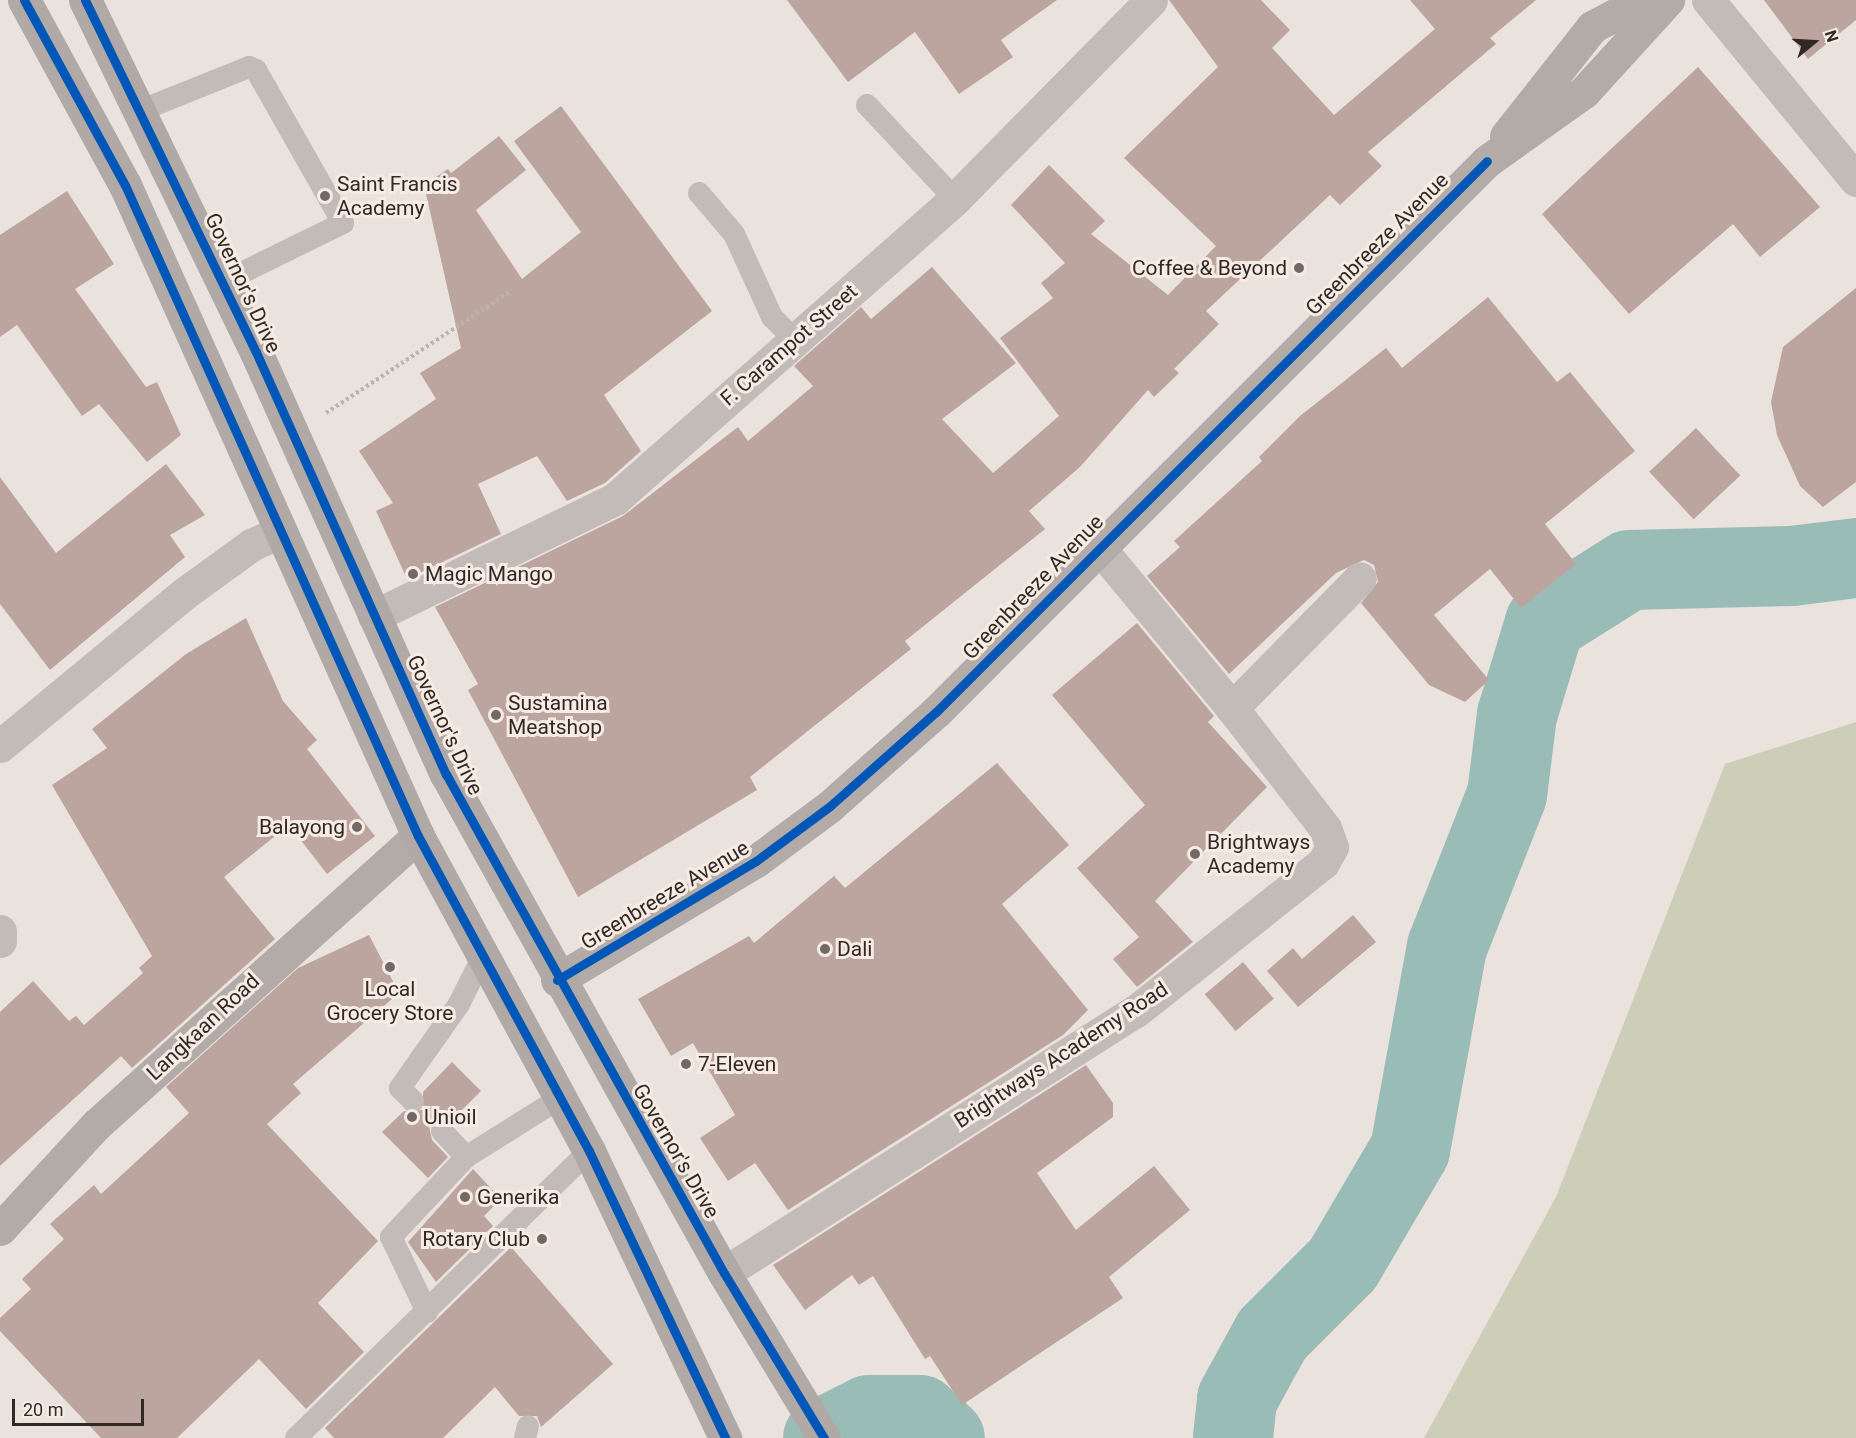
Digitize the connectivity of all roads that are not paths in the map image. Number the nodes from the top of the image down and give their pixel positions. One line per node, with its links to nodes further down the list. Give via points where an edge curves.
1 (24, 0): 15 (main road, via 125,185)
2 (85, 0): 8 (main road, Governor's Drive)
3 (1151, 0): 12 (street, F. Carampot Street)
4 (1643, 0): 9 (street, Greenbreeze Avenue, via 1592,27)
5 (1668, 0): 9 (street, Greenbreeze Avenue, via 1584,92)
6 (1708, 0): 10 (street)
7 (867, 105): 12 (lane)
8 (142, 110): 13 (main road, Governor's Drive); 13 (lane, via 249,67 256,70 343,223)
9 (1487, 161): 16 (street, Greenbreeze Avenue)
10 (1856, 180)
11 (699, 193): 14 (lane, via 734,234 772,317)
12 (955, 199): 14 (street, F. Carampot Street)
13 (223, 282): 18 (main road, Governor's Drive)
14 (795, 340): 18 (street, F. Carampot Street, via 615,499)
15 (278, 533): 20 (street, via 251,545 185,593); 21 (main road)
16 (1098, 546): 19 (street, Brightways Academy Road); 25 (street, Greenbreeze Avenue, via 936,712 830,806 756,861)
17 (1360, 578): 19 (street)
18 (374, 616): 25 (main road, Governor's Drive, via 446,774)
19 (1232, 708): 32 (street, Brightways Academy Road, via 1325,828 1332,847 1323,863 1136,1011)
20 (0, 746)
21 (417, 836): 24 (main road); 31 (street, Langkaan Road, via 96,1125)
22 (0, 931): 23 (street)
23 (0, 941)
24 (483, 956): 26 (main road); 27 (lane, via 459,1004 400,1088)
25 (557, 980): 32 (main road, Governor's Drive)
26 (560, 1098): 29 (main road); 30 (lane)
27 (414, 1101)
28 (442, 1131): 30 (lane)
29 (589, 1151): 33 (lane); 34 (main road, via 668,1310)
30 (466, 1157): 33 (lane, via 415,1206 391,1238)
31 (0, 1229)
32 (724, 1273): 36 (main road, Governor's Drive, via 789,1372)
33 (427, 1312): 35 (lane)
34 (719, 1426)
35 (296, 1438)
36 (824, 1438)

